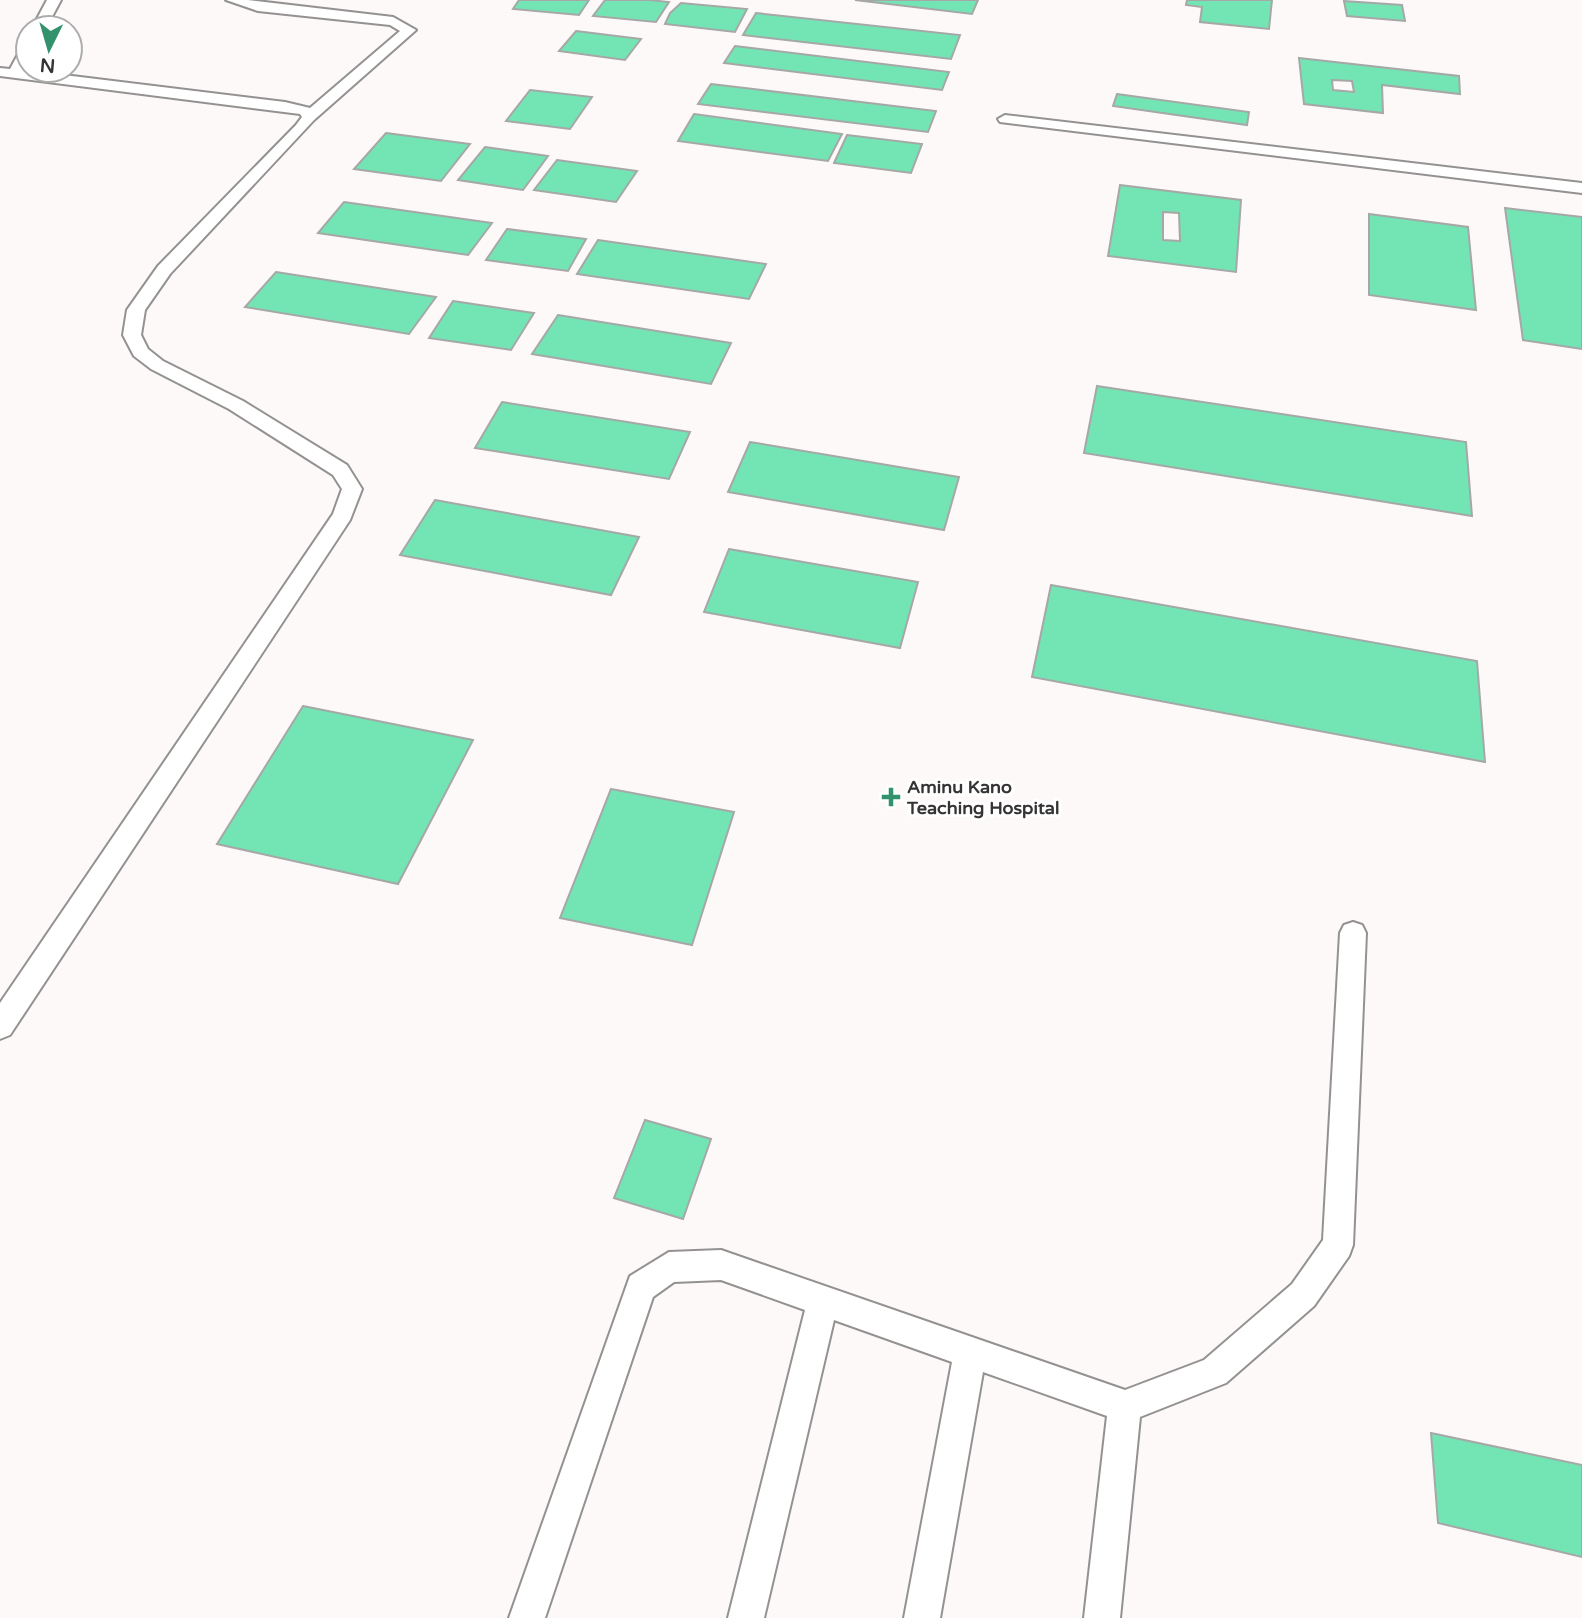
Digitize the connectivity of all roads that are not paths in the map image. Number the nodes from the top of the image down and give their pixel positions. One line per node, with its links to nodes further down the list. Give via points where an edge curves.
1 (233, 0): 3 (lane, via 258,7 393,21 409,30)
2 (7, 73): 3 (lane, via 285,106 305,111)
3 (309, 117): 7 (lane, via 164,270 136,310 132,335 140,352 157,365 236,405 341,470 352,489 335,527)
4 (1005, 119): 5 (lane)
5 (1582, 188)
6 (1353, 933): 10 (lane, via 1338,1245 1303,1295 1215,1372)
7 (0, 1026)
8 (823, 1301): 9 (lane); 11 (lane, via 721,1265 668,1267 641,1287); 12 (lane)
9 (970, 1352): 10 (lane); 13 (lane)
10 (1125, 1406): 14 (lane)
11 (527, 1618)
12 (746, 1618)
13 (922, 1618)
14 (1102, 1618)

